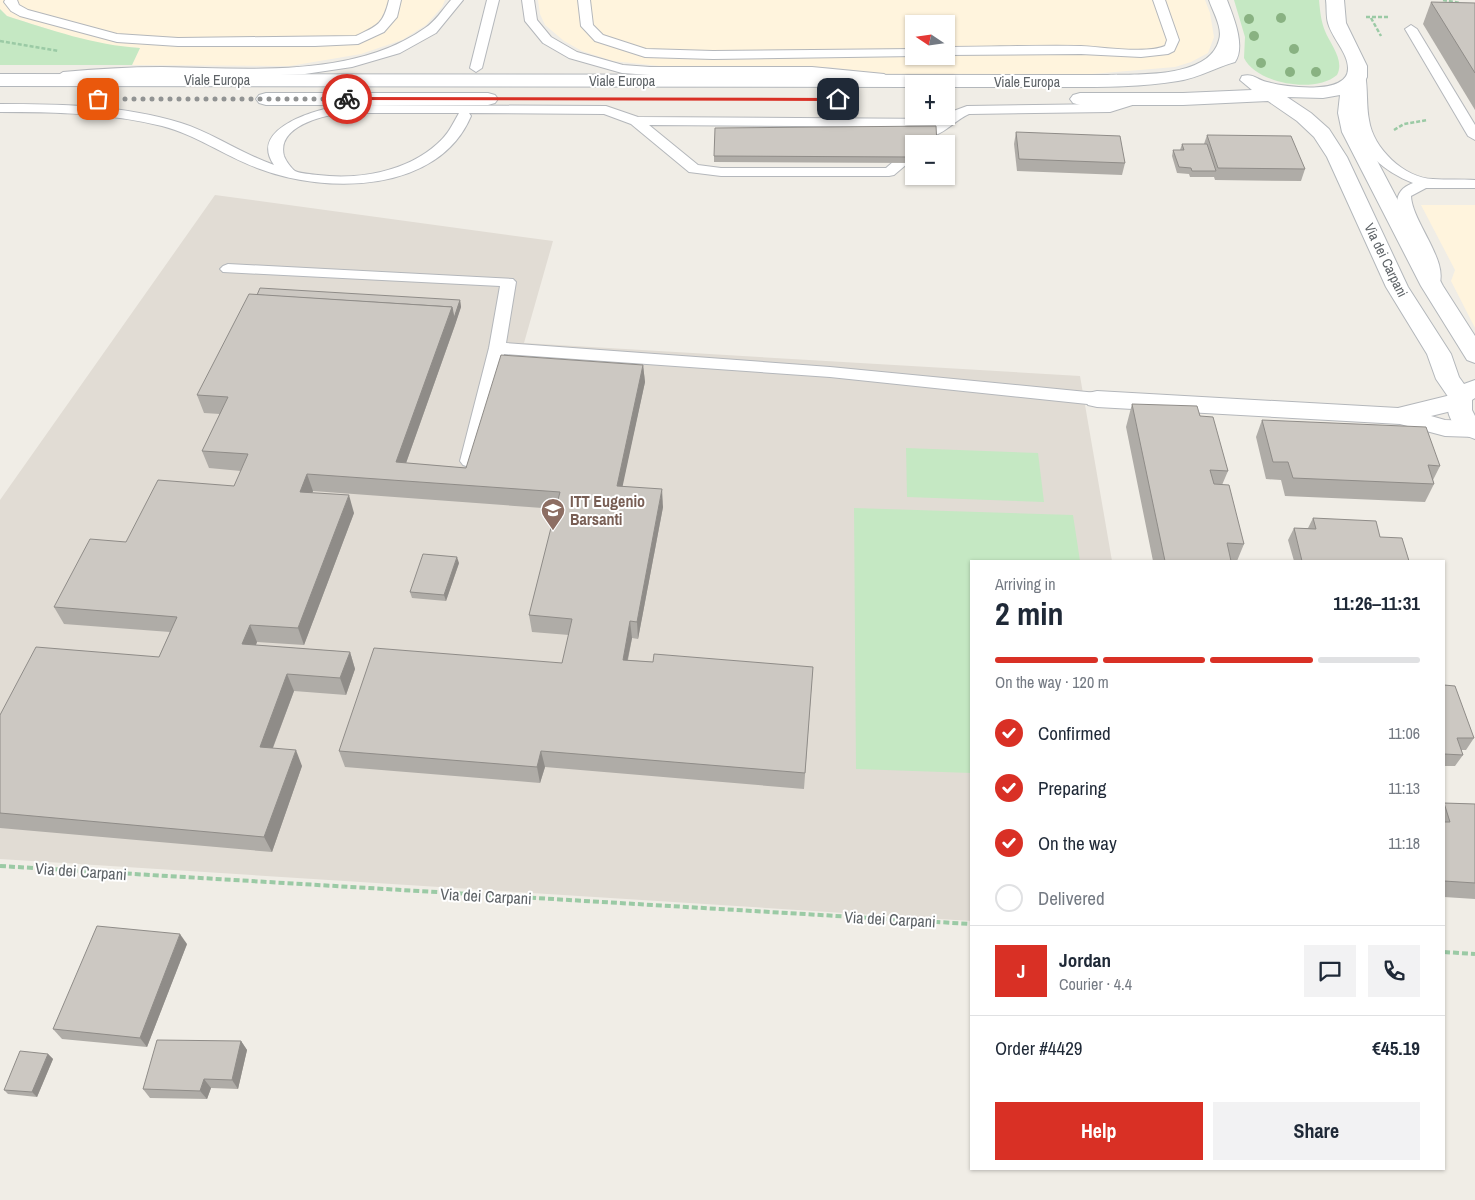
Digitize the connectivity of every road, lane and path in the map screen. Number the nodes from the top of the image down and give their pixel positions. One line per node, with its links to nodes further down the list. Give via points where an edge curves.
1 (11, 0): 2 (lane, via 15,8 24,13 117,38 178,42 358,40 380,29 391,17)
2 (396, 0)
3 (457, 0): 20 (lane, via 440,24 419,39 380,56 349,64 283,71 123,71)
4 (492, 0): 18 (lane)
5 (528, 0): 23 (lane, via 531,20 547,40 573,54 622,69 822,72)
6 (584, 0): 17 (lane, via 587,26 599,38 645,53)
7 (1159, 0): 16 (lane, via 1173,40 1164,52)
8 (1218, 0): 15 (street, Via dei Carpani, via 1229,30)
9 (1335, 0): 19 (street, via 1337,23 1356,61)
10 (1443, 0): 11 (path)
11 (1467, 5)
12 (1391, 17): 14 (path, via 1372,18)
13 (1411, 29): 46 (lane)
14 (1381, 36)
15 (1229, 40): 21 (street, Via dei Carpani, via 1229,62); 24 (street, Viale Europa, via 1211,64 1174,75 1068,82)
16 (955, 51)
17 (905, 53)
18 (476, 68)
19 (1356, 78): 25 (street, via 1335,91); 50 (lane, via 1362,96 1362,120 1372,146 1397,171); 54 (street, Via dei Carpani, via 1347,106 1348,122)
20 (7, 80): 22 (street, Viale Europa)
21 (1249, 80): 25 (street, via 1268,88); 26 (street, Via dei Carpani)
22 (905, 81)
23 (905, 81)
24 (955, 81)
25 (1297, 93): 26 (street, Viale Europa)
26 (1270, 96): 34 (street, Viale Europa); 42 (street, Via dei Carpani)
27 (0, 99): 28 (street)
28 (137, 99)
29 (245, 99): 30 (street, Viale Europa)
30 (554, 99): 31 (street, Viale Europa); 36 (lane)
31 (632, 99)
32 (955, 99): 33 (street, Viale Europa)
33 (1137, 99): 34 (street, Viale Europa); 37 (lane, via 1110,108 967,110)
34 (1183, 99): 42 (street, Via dei Carpani, via 1267,104)
35 (0, 108): 49 (lane, via 76,109 146,118 191,130 255,162)
36 (504, 108): 40 (lane, via 596,109 619,113); 49 (lane, via 345,108 323,111 292,125 278,141 277,158)
37 (955, 115)
38 (464, 116): 49 (lane, via 446,144 424,160 398,171 354,180 324,181)
39 (1428, 120): 44 (path, via 1404,124)
40 (636, 121): 41 (lane); 47 (lane, via 694,168 721,172 889,172)
41 (905, 123)
42 (1312, 123): 57 (street, Via dei Carpani, via 1337,157 1397,287 1439,354 1448,379)
43 (943, 125): 45 (lane)
44 (1390, 132)
45 (931, 135)
46 (1475, 136)
47 (905, 158)
48 (1475, 174): 51 (lane)
49 (291, 175)
50 (1429, 184): 51 (lane); 54 (lane, via 1410,188 1403,202 1431,260)
51 (1449, 184): 52 (lane)
52 (1475, 184)
53 (228, 269): 55 (lane, via 508,282)
54 (1432, 286): 56 (street, Via dei Carpani)
55 (497, 348): 58 (lane, via 830,372); 61 (lane)
56 (1475, 356)
57 (1465, 395): 59 (street); 60 (street, Via dei Carpani, via 1458,408)
58 (1097, 400): 59 (street)
59 (1400, 416): 60 (street, via 1445,428)
60 (1474, 429)
61 (469, 461)
62 (0, 866): 63 (path, Via dei Carpani)
63 (970, 924)
64 (1445, 952): 65 (path)
65 (1475, 954)

